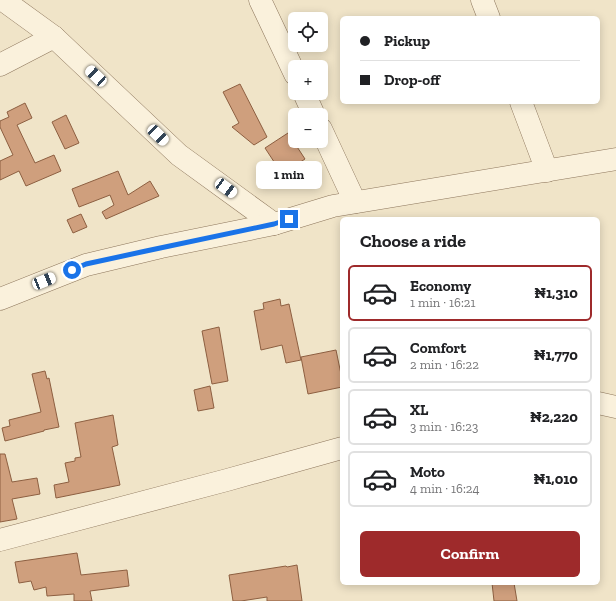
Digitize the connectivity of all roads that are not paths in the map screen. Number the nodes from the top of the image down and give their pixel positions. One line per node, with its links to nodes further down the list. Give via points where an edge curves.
1 (4, 0): 5 (street)
2 (260, 0): 6 (street)
3 (482, 0): 4 (street)
4 (489, 16)
5 (54, 37): 7 (street); 13 (street, via 179,155)
6 (288, 60)
7 (0, 65)
8 (522, 104): 11 (street)
9 (328, 144): 12 (street)
10 (616, 159): 11 (street)
11 (547, 171): 12 (street)
12 (355, 202): 13 (street, via 332,206)
13 (274, 224): 14 (street, via 86,264)
14 (0, 299)
15 (600, 403): 16 (street)
16 (616, 407)
17 (340, 449): 18 (street)
18 (0, 540)

